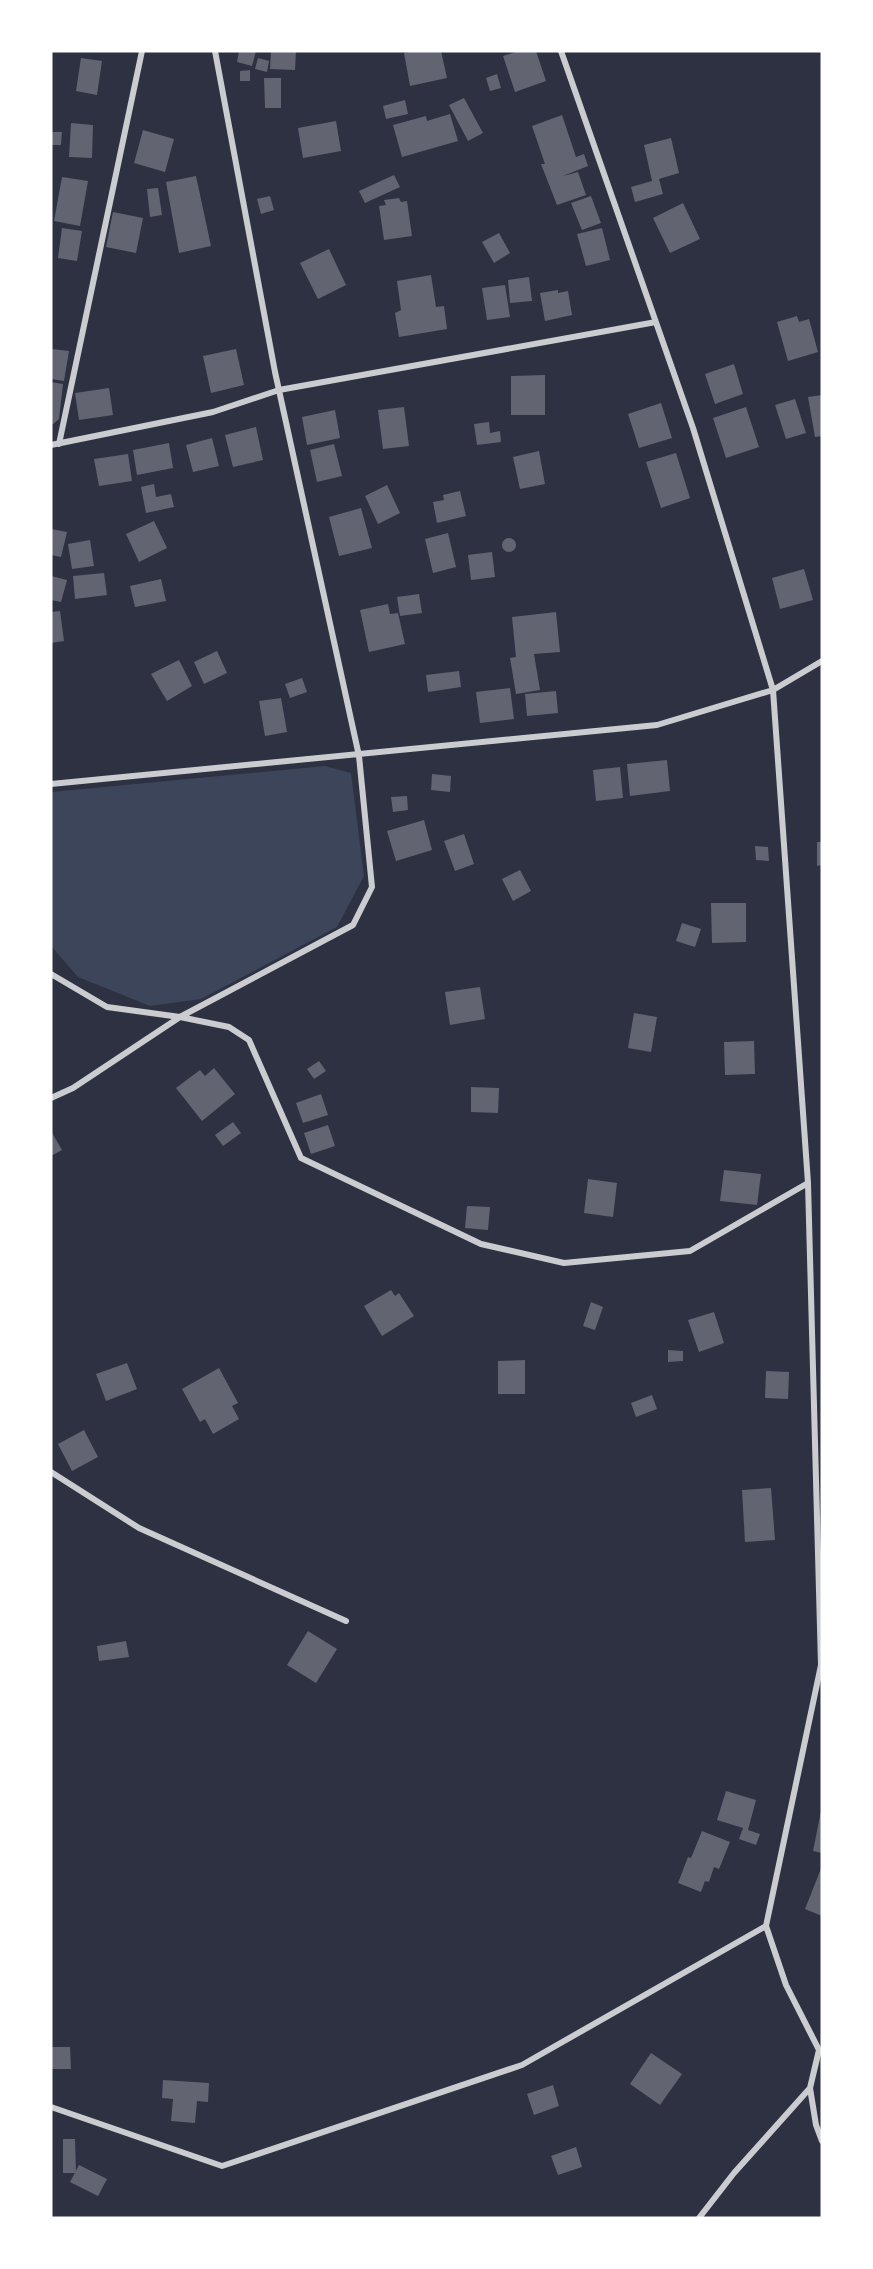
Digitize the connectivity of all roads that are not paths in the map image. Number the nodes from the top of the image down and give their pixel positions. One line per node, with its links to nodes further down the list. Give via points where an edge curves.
1 (142, 51): 6 (street)
2 (215, 51): 5 (street)
3 (561, 51): 4 (street)
4 (656, 322): 5 (street); 9 (street, via 693,428)
5 (279, 390): 6 (street, via 213,412); 10 (street)
6 (59, 444): 7 (street)
7 (51, 445)
8 (822, 661): 9 (street)
9 (773, 690): 10 (street, via 657,725); 15 (street)
10 (359, 756): 11 (street); 13 (street, via 372,887 353,925)
11 (51, 784)
12 (51, 974): 13 (street, via 106,1007)
13 (180, 1017): 14 (street, via 73,1088); 15 (street, via 229,1027 249,1040 301,1158 481,1244 564,1263 690,1251)
14 (51, 1098)
15 (808, 1183): 18 (street, via 821,1665)
16 (51, 1472): 17 (street, via 139,1528)
17 (346, 1621)
18 (766, 1926): 19 (street, via 786,1984 819,2050); 20 (street, via 522,2065 222,2166)
19 (810, 2088): 21 (street); 22 (street)
20 (51, 2107)
21 (822, 2141)
22 (699, 2218)

